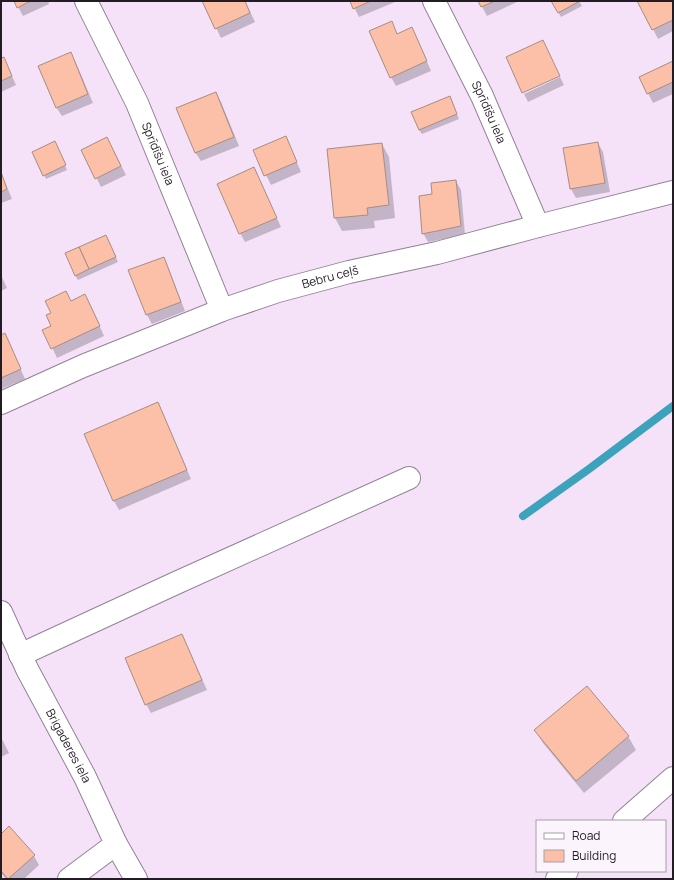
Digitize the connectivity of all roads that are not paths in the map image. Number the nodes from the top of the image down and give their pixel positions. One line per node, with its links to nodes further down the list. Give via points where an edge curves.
1 (86, 1): 5 (street, Sprīdīšu iela, via 137,103)
2 (434, 1): 4 (street, Sprīdīšu iela, via 482,96)
3 (673, 192): 4 (street, Bebru ceļš)
4 (538, 226): 5 (street, Bebru ceļš, via 437,253 349,272 278,291)
5 (222, 310): 6 (street, Bebru ceļš, via 82,366)
6 (1, 403)
7 (409, 478): 9 (street)
8 (1, 612): 9 (street, Brigaderes iela)
9 (20, 655): 12 (street, Brigaderes iela, via 85,777)
10 (673, 778): 11 (street)
11 (625, 820)
12 (116, 844): 14 (street); 15 (street, Brigaderes iela)
13 (565, 872): 16 (street)
14 (69, 879)
15 (136, 879)
16 (557, 879)

